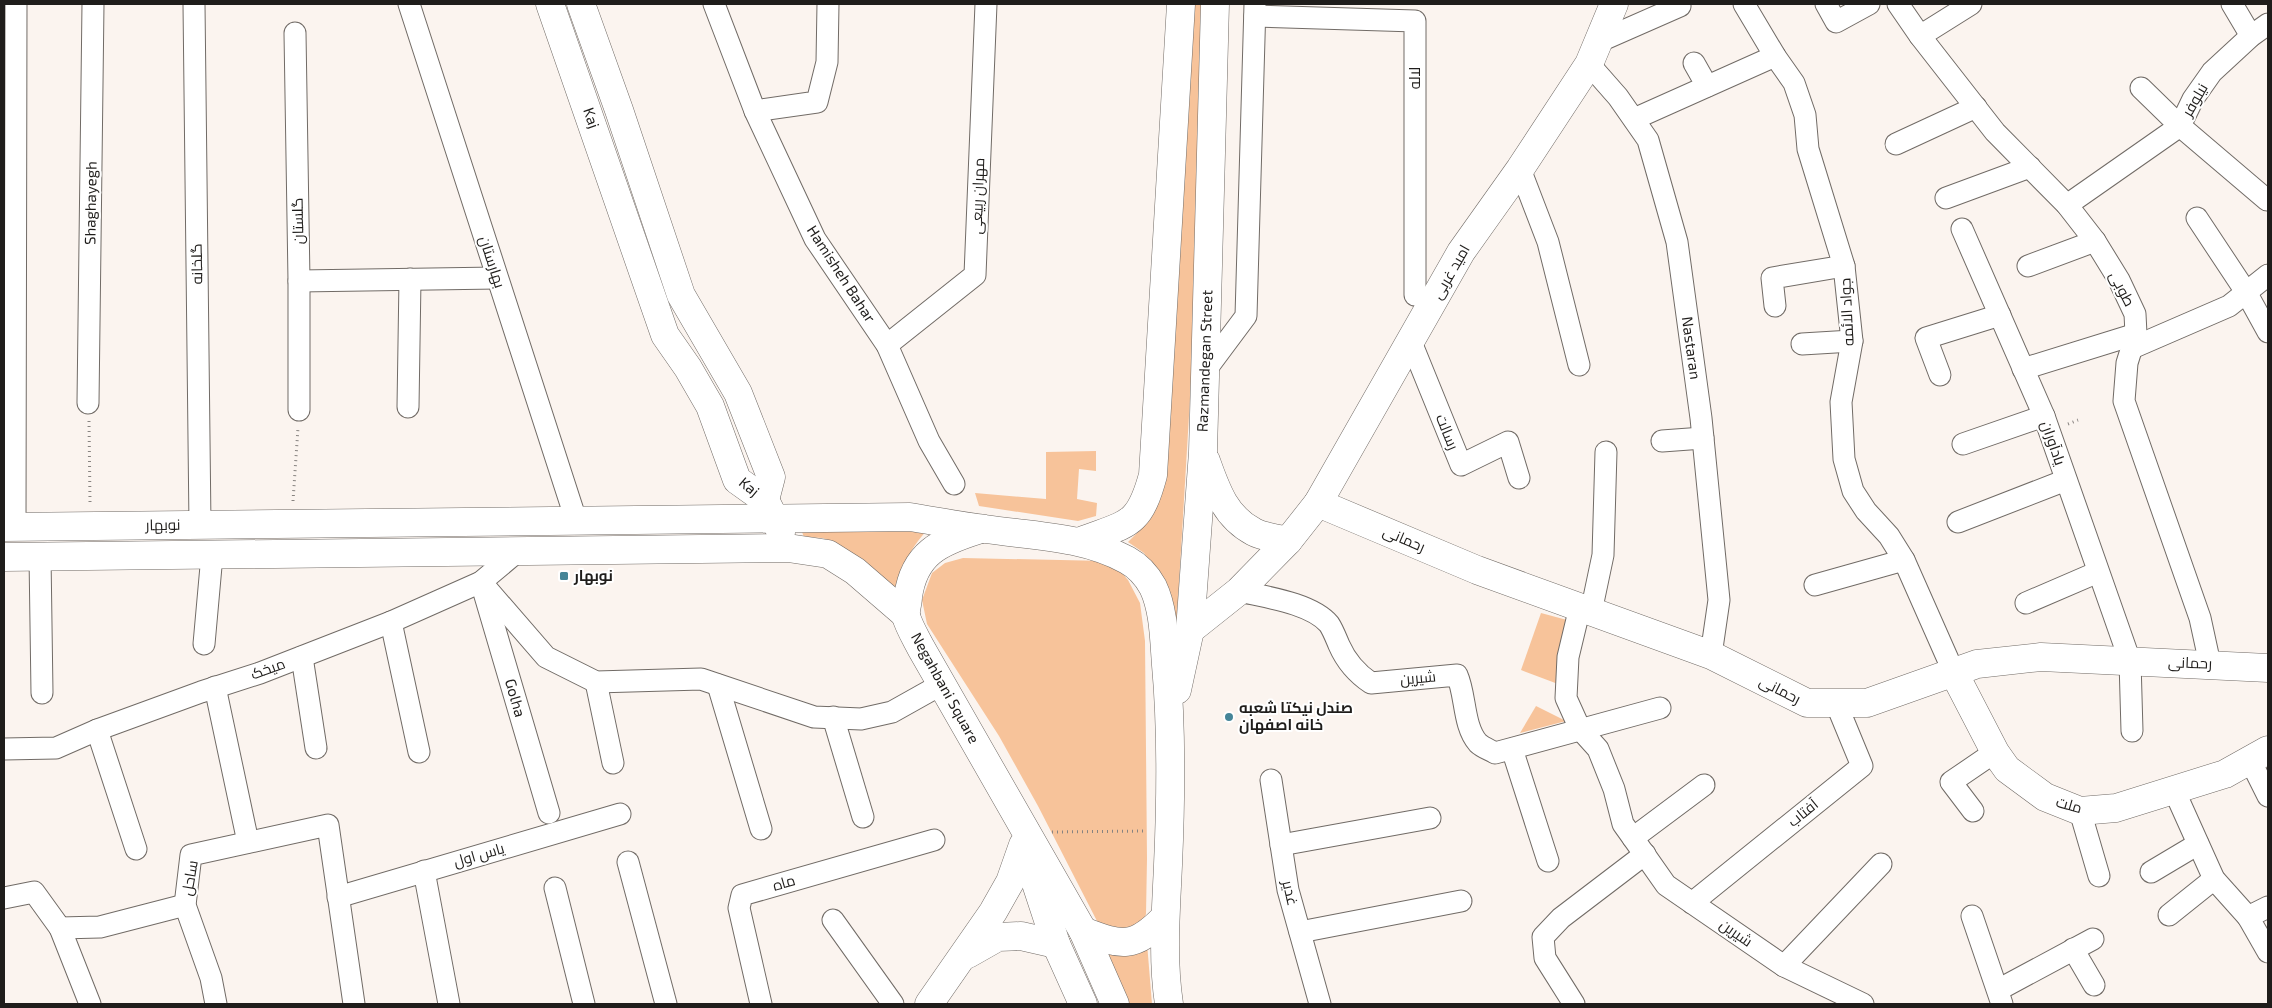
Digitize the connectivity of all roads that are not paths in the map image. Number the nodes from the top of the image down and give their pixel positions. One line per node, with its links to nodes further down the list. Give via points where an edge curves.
1 (16, 4): 82 (street)
2 (93, 4): 65 (street, Shaghayegh)
3 (194, 4): 81 (street, گلخانه)
4 (409, 4): 48 (street, بهارستان)
5 (550, 4): 35 (main road, Kaj)
6 (581, 4): 32 (main road, Kaj)
7 (714, 4): 31 (street, Hamisheh Bahar)
8 (828, 4): 31 (street, via 827,62 818,102)
9 (986, 4): 60 (street, مهران ربیعی, via 975,275)
10 (1181, 4): 84 (main road, via 1153,475 1146,500 1135,519)
11 (1215, 4): 63 (main road, Razmandegan Street)
12 (1614, 4): 25 (main road, امید غربی)
13 (1744, 4): 26 (street, جواد الائمه)
14 (1826, 4): 15 (street, via 1836,22)
15 (1869, 4)
16 (1898, 4): 23 (street, طوبی)
17 (1971, 4): 23 (street)
18 (2232, 4): 24 (street)
19 (1680, 6): 25 (street)
20 (1255, 10): 52 (street, لاله, via 1415,21); 63 (street, via 1246,316)
21 (2268, 24): 24 (street, نیلوفر)
22 (295, 33): 50 (street, گلستان)
23 (1920, 36): 30 (street, طوبی)
24 (2251, 36): 34 (street, نیلوفر, via 2212,72 2193,99)
25 (1594, 53): 33 (street, Nastaran); 38 (main road, امید غربی)
26 (1775, 56): 28 (street); 45 (street, جواد الائمه, via 1794,83 1805,115 1808,149)
27 (1694, 63): 28 (street)
28 (1707, 86): 33 (street)
29 (2141, 88): 34 (street)
30 (1976, 107): 36 (street); 37 (street, طوبی)
31 (755, 111): 60 (street, Hamisheh Bahar, via 815,239)
32 (622, 118): 35 (main road); 78 (main road, Kaj, via 680,296 738,393 771,477)
33 (1634, 119): 69 (street, Nastaran, via 1648,140 1677,242)
34 (2180, 126): 40 (street); 41 (street, نیلوفر)
35 (595, 129): 78 (main road, Kaj, via 665,336 710,406 737,480)
36 (1896, 144)
37 (2030, 167): 39 (street); 41 (street, طوبی)
38 (1520, 169): 58 (main road, امید غربی, via 1461,252); 61 (street, via 1548,242)
39 (1946, 198)
40 (2267, 200)
41 (2067, 205): 44 (street, طوبی)
42 (2198, 218): 51 (street)
43 (1962, 230): 54 (street, یادآوران)
44 (2095, 241): 46 (street); 57 (street, طوبی, via 2135,314)
45 (1844, 266): 53 (street, via 1772,278); 56 (street, جواد الائمه)
46 (2028, 266)
47 (2268, 276): 51 (street)
48 (498, 278): 49 (street); 79 (street, بهارستان)
49 (410, 279): 50 (street); 66 (street)
50 (299, 281): 67 (street, گلستان)
51 (2246, 292): 55 (street); 57 (street, via 2229,306)
52 (1415, 295)
53 (1775, 306)
54 (2000, 315): 62 (street, یادآوران); 64 (street, via 1926,338)
55 (2268, 332)
56 (1852, 341): 59 (street); 91 (street, جواد الائمه, via 1842,402 1844,458 1853,491 1866,511 1890,536)
57 (2134, 341): 62 (street); 105 (street, طوبی, via 2127,363 2124,401 2200,618)
58 (1411, 342): 74 (street, رسالت, via 1461,465 1508,442); 77 (main road, امید غربی)
59 (1802, 344)
60 (887, 345): 76 (street, Hamisheh Bahar, via 928,442)
61 (1579, 365)
62 (2023, 369): 68 (street, یادآوران)
63 (1205, 371): 72 (main road, Razmandegan Street)
64 (1940, 375)
65 (88, 403)
66 (408, 407)
67 (299, 410)
68 (2044, 416): 71 (street); 75 (street, یادآوران)
69 (1703, 438): 70 (street); 102 (street, Nastaran, via 1719,600)
70 (1662, 441)
71 (1964, 444)
72 (1203, 452): 85 (main road, via 1228,512 1254,532); 100 (main road, Razmandegan Street)
73 (1606, 452): 97 (street, شیرین, via 1603,555)
74 (1519, 478)
75 (2066, 480): 80 (street); 92 (street, یادآوران)
76 (954, 484)
77 (1318, 503): 85 (main road, امید غربی); 97 (main road, رحمانی, via 1477,570)
78 (770, 509): 79 (main road, نوبهار); 83 (main road, نوبهار, via 910,516); 86 (main road)
79 (576, 520): 81 (main road, نوبهار)
80 (1958, 522)
81 (200, 525): 82 (main road, نوبهار)
82 (9, 527)
83 (982, 529): 84 (main road, Negahbani Square); 98 (main road, Negahbani Square, via 946,541 916,568)
84 (1082, 541): 115 (main road, Negahbani Square, via 1129,561 1142,571 1153,588 1160,616)
85 (1288, 541): 95 (main road, امید غربی)
86 (788, 548): 87 (main road, نوبهار); 98 (main road, نوبهار, via 828,554 855,571)
87 (518, 551): 88 (main road, نوبهار); 93 (street, میخک)
88 (212, 554): 89 (main road, نوبهار); 101 (street)
89 (40, 556): 90 (main road, نوبهار); 112 (street)
90 (4, 557)
91 (1904, 560): 94 (street); 107 (street, جواد الائمه)
92 (2098, 572): 96 (street); 104 (street, یادآوران)
93 (481, 582): 99 (street, میخک); 108 (street, via 546,657); 133 (street, Golha)
94 (1815, 586)
95 (1239, 591): 100 (main road, امید غربی); 122 (street, شیرین, via 1317,613 1330,625 1356,673 1370,683 1457,675 1470,728 1478,743 1495,753)
96 (2026, 603)
97 (1585, 610): 102 (main road, رحمانی); 117 (street, شیرین, via 1568,657 1566,698)
98 (906, 615): 109 (main road, Negahbani Square)
99 (392, 622): 103 (street, میخک); 123 (street)
100 (1190, 630): 115 (main road, Razmandegan Street)
101 (204, 644)
102 (1711, 655): 113 (main road, رحمانی, via 1807,703)
103 (302, 657): 111 (street, میخک); 120 (street)
104 (2130, 661): 105 (main road, رحمانی); 107 (main road, رحمانی, via 2041,657 1977,664); 119 (street, یادآوران)
105 (2210, 664): 106 (main road, رحمانی)
106 (2268, 668)
107 (1954, 673): 113 (main road, رحمانی, via 1867,703); 124 (main road, ملت)
108 (596, 682): 110 (street, via 701,679); 126 (street)
109 (942, 684): 116 (street, via 892,712 861,719); 138 (main road, Negahbani Square)
110 (718, 685): 116 (street, via 814,717); 137 (street)
111 (215, 687): 118 (street, میخک); 140 (street)
112 (42, 693)
113 (1836, 703): 156 (street, آفتاب, via 1862,766)
114 (1660, 708): 117 (street)
115 (1171, 716): 162 (main road, Negahbani Square)
116 (833, 717): 135 (street)
117 (1580, 728): 122 (street, شیرین); 143 (street, شیرین, via 1598,749 1614,788 1623,824)
118 (97, 730): 121 (street, میخک, via 56,748); 144 (street)
119 (2132, 730)
120 (316, 748)
121 (4, 749)
122 (1512, 749): 145 (street)
123 (419, 752)
124 (1995, 752): 131 (street, via 1951,782); 132 (main road, ملت, via 2007,769 2045,797)
125 (2259, 755): 129 (main road, ملت, via 2225,774); 130 (street)
126 (613, 763)
127 (1271, 780): 142 (street, غدیر)
128 (1704, 785): 143 (street)
129 (2174, 790): 132 (main road, ملت, via 2116,808); 141 (street)
130 (2268, 796)
131 (1974, 811)
132 (2080, 812): 150 (street)
133 (549, 813)
134 (620, 814): 148 (street, یاس اول)
135 (863, 817)
136 (1430, 818): 142 (street)
137 (762, 829)
138 (1023, 831): 165 (main road, Negahbani Square); 168 (main road); 171 (main road, via 1010,882)
139 (934, 840): 182 (street, ماه, via 742,895 739,908)
140 (248, 842): 153 (street, ساحل, via 328,825); 157 (street, ساحل, via 191,855)
141 (2198, 844): 149 (street); 151 (street)
142 (1281, 845): 166 (street, غدیر, via 1288,890)
143 (1639, 846): 156 (street, شیرین, via 1666,885); 188 (street, via 1543,937 1545,958)
144 (136, 849)
145 (1548, 861)
146 (628, 862): 181 (street)
147 (1881, 864): 172 (street)
148 (424, 871): 153 (street, یاس اول); 179 (street)
149 (2151, 872)
150 (2099, 876)
151 (2214, 879): 159 (street); 161 (street)
152 (555, 888): 180 (street)
153 (338, 897): 178 (street)
154 (4, 898): 164 (street, via 34,892)
155 (1461, 902): 166 (street)
156 (1692, 903): 172 (street, شیرین)
157 (185, 905): 164 (street, via 100,927); 177 (street, ساحل, via 211,978)
158 (2268, 906): 161 (street)
159 (2169, 915)
160 (1972, 916): 174 (street)
161 (2248, 917): 170 (street)
162 (1164, 918): 165 (main road, via 1148,934 1131,942 1110,942); 175 (main road, Negahbani Square)
163 (833, 920): 183 (street)
164 (60, 928): 176 (street)
165 (1083, 931): 186 (main road, Negahbani Square)
166 (1300, 932): 187 (street, غدیر)
167 (2093, 939): 169 (street)
168 (1056, 944): 171 (main road, via 1021,936 998,936); 185 (main road)
169 (2073, 949): 173 (street); 174 (street)
170 (2268, 952)
171 (964, 956): 184 (main road)
172 (1784, 966): 189 (street, شیرین)
173 (2094, 985)
174 (2000, 997)
175 (1169, 1003)
176 (90, 1004)
177 (216, 1004)
178 (354, 1004)
179 (449, 1004)
180 (584, 1004)
181 (666, 1004)
182 (762, 1004)
183 (893, 1004)
184 (929, 1004)
185 (1083, 1004)
186 (1115, 1004)
187 (1320, 1004)
188 (1574, 1004)
189 (1863, 1004)

